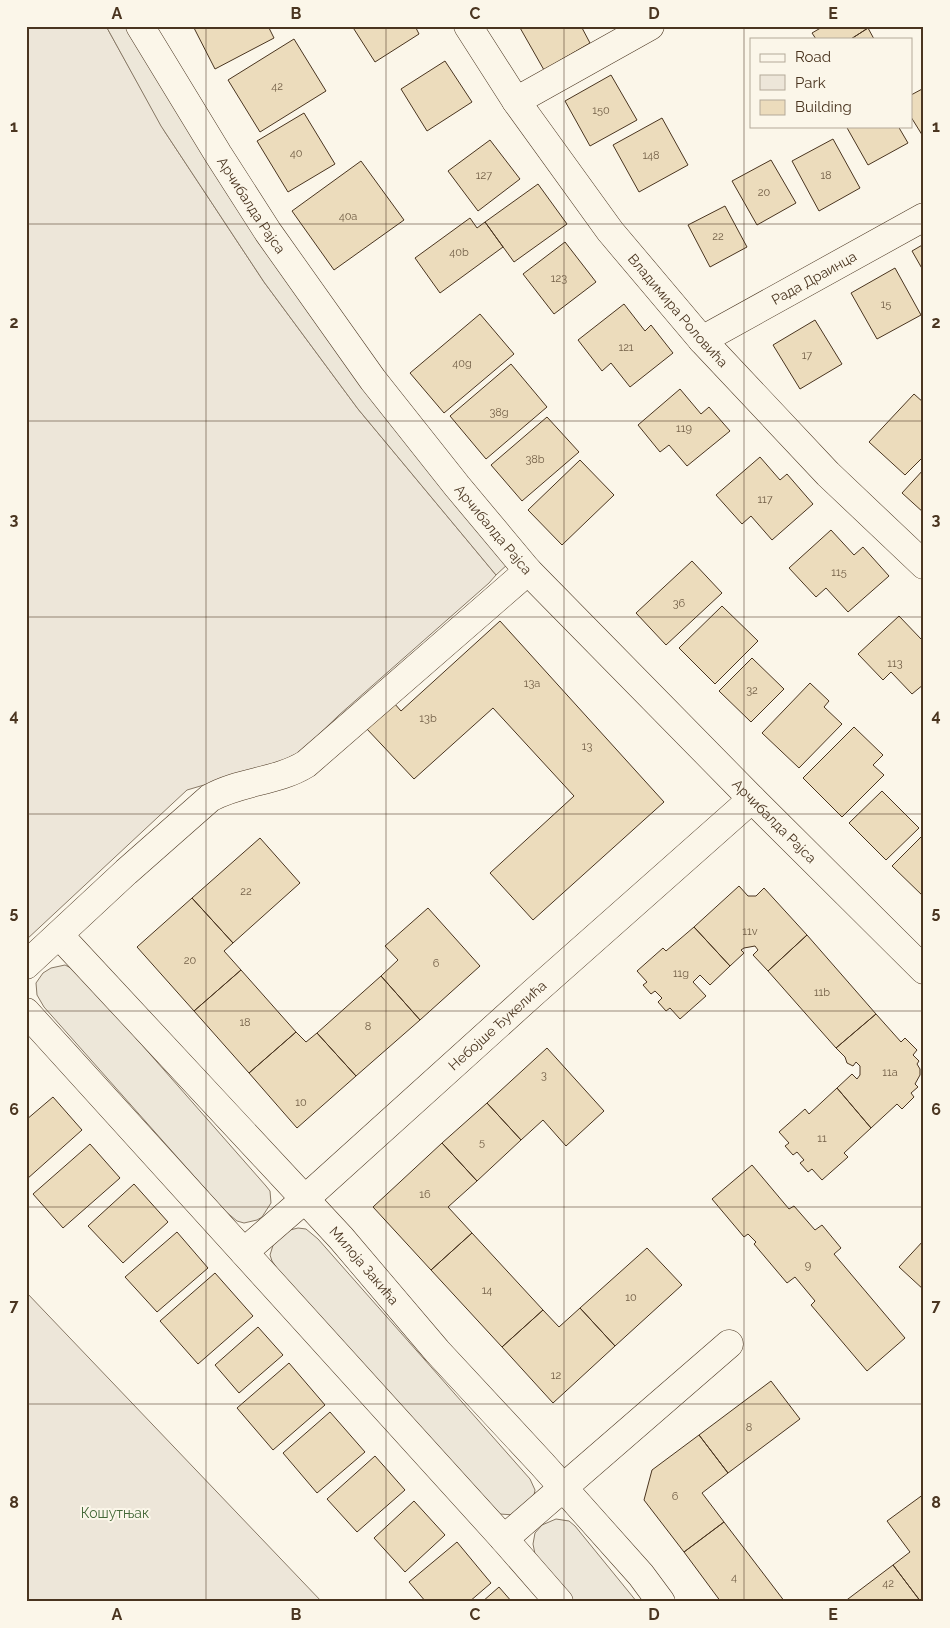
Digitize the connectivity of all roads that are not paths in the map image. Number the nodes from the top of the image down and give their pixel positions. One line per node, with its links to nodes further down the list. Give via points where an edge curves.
1 (140, 26): 8 (street, Арчибалда Рајса, via 263,224 368,372)
2 (468, 26): 4 (street, Владимира Роловића)
3 (650, 26): 4 (street)
4 (516, 101): 6 (street, Владимира Роловића, via 610,230)
5 (924, 217): 6 (street, Рада Драинца)
6 (702, 340): 7 (street, Владимира Роловића, via 828,474)
7 (924, 566)
8 (528, 571): 9 (street, Арчибалда Рајса); 10 (street, via 316,757 292,771 222,791 210,798)
9 (752, 799): 12 (street, Арчибалда Рајса); 14 (street, Небојше Ђукелића)
10 (59, 935): 11 (street); 14 (street, Милоја Закића)
11 (26, 964)
12 (924, 970)
13 (26, 1012): 15 (street)
14 (305, 1199): 15 (street, Небојше Ђукелића); 17 (street, Милоја Закића, via 437,1351)
15 (244, 1252): 18 (street)
16 (729, 1344): 17 (street)
17 (562, 1487): 18 (street); 20 (street, Милоја Закића, via 641,1574)
18 (504, 1539): 19 (street)
19 (559, 1602)
20 (661, 1602)

